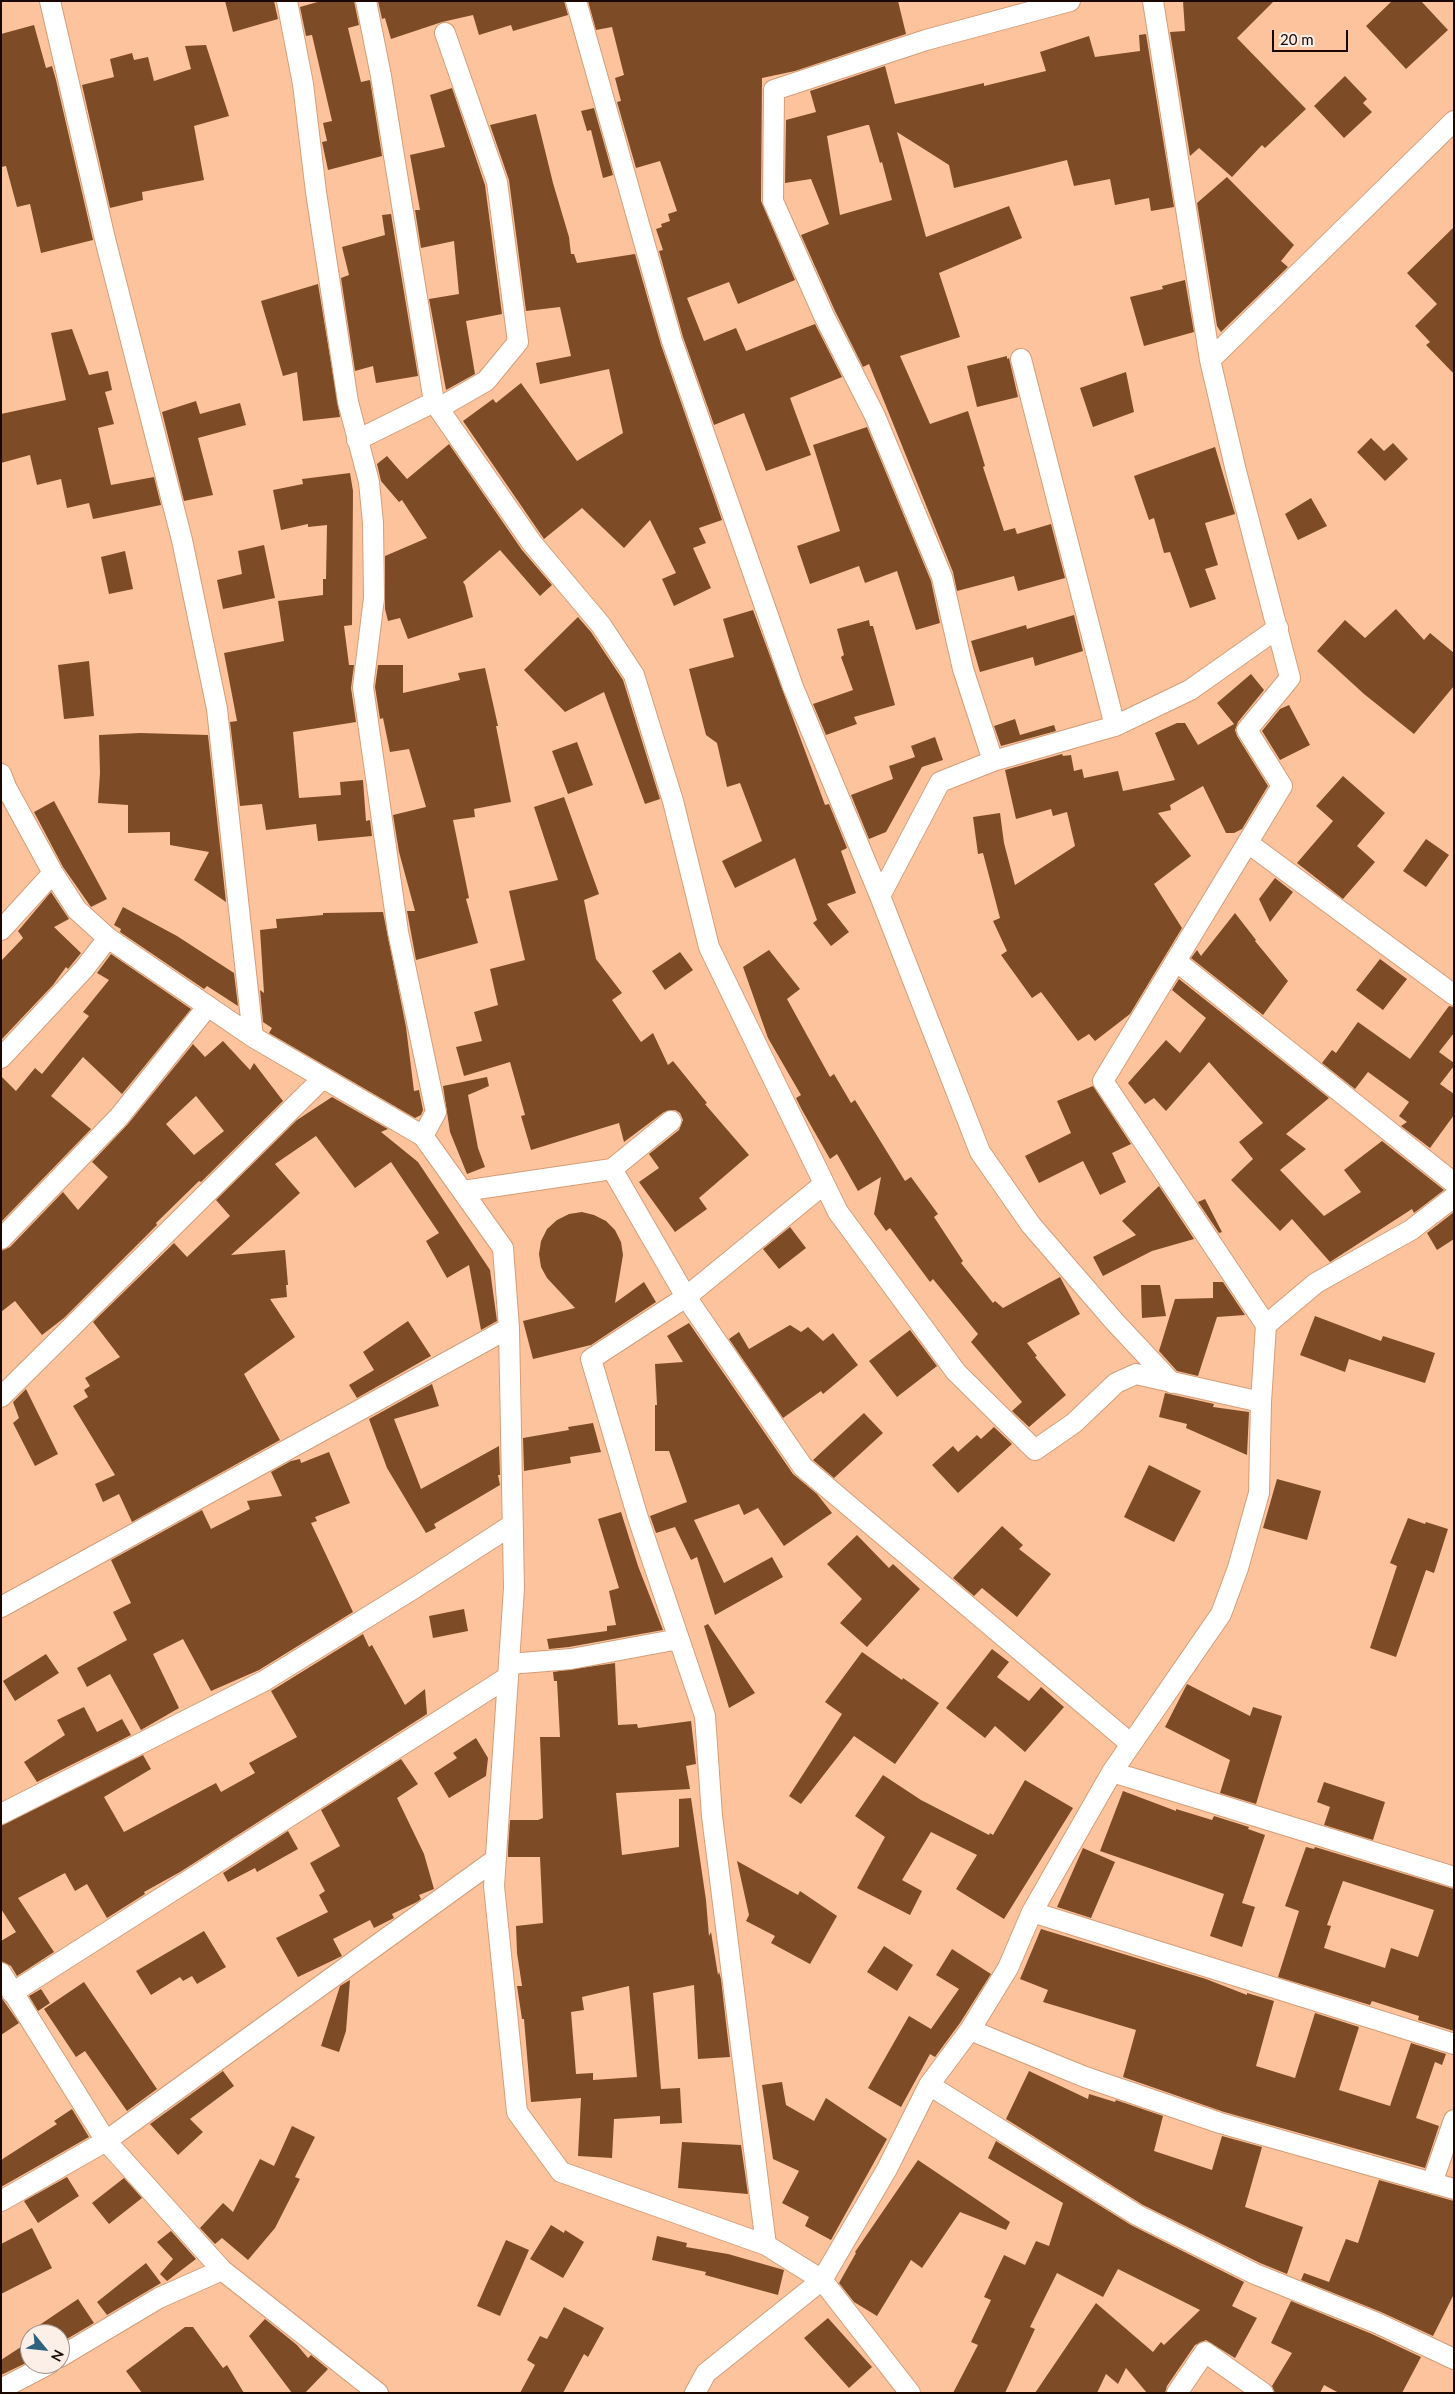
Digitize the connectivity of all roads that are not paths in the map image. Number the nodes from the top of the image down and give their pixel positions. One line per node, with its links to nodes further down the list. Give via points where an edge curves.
1 (50, 1): 25 (street, via 105,239 182,540 217,709)
2 (287, 1): 12 (street, via 304,84 318,202 348,402)
3 (366, 1): 11 (street)
4 (576, 1): 19 (street, via 672,341 792,687)
5 (1070, 1): 15 (street, via 926,40 774,90 772,201 874,416 942,578 964,669)
6 (1153, 1): 10 (street)
7 (445, 33): 11 (street, via 497,182 518,342 486,381)
8 (1454, 121): 10 (street)
9 (1021, 359): 14 (street)
10 (1210, 360): 13 (street)
11 (437, 405): 12 (street); 32 (street, via 532,543 601,625 634,675 674,801 709,947)
12 (357, 440): 29 (street, via 369,482 373,533 374,598 363,687 398,932 436,1112)
13 (1278, 628): 14 (street, via 1190,690); 17 (street, via 1290,678 1247,730 1282,786)
14 (1115, 726): 15 (street)
15 (993, 761): 19 (street, via 940,782)
16 (1, 774): 18 (street)
17 (1248, 843): 22 (street); 23 (street)
18 (53, 873): 20 (street); 21 (street, via 77,910)
19 (880, 896): 39 (street, via 980,1152 1031,1225)
20 (1, 930)
21 (108, 938): 24 (street); 26 (street, via 84,969)
22 (1176, 961): 31 (street); 37 (street, via 1103,1081)
23 (1454, 995)
24 (208, 1006): 25 (street); 35 (street, via 118,1117)
25 (253, 1036): 27 (street)
26 (1, 1058)
27 (324, 1078): 29 (street); 40 (street)
28 (671, 1122): 30 (street)
29 (423, 1136): 33 (street)
30 (612, 1169): 33 (street); 36 (street)
31 (1454, 1183)
32 (824, 1184): 36 (street); 39 (street, via 838,1212 956,1372 1035,1450 1074,1423 1116,1383 1136,1374)
33 (463, 1191): 38 (street, via 503,1248)
34 (1454, 1197): 37 (street, via 1411,1230 1316,1284)
35 (1, 1238)
36 (686, 1297): 44 (street, via 591,1359 638,1518); 46 (street, via 803,1467)
37 (1266, 1325): 41 (street)
38 (509, 1328): 42 (street); 43 (street)
39 (1172, 1383): 41 (street)
40 (1, 1397)
41 (1260, 1402): 46 (street, via 1259,1493 1221,1614)
42 (512, 1525): 45 (street, via 514,1588); 48 (street, via 264,1681)
43 (1, 1607)
44 (679, 1639): 45 (street); 62 (street, via 704,1716 712,1816)
45 (508, 1670): 49 (street); 53 (street)
46 (1131, 1744): 47 (street)
47 (1112, 1772): 50 (street); 51 (street)
48 (1, 1814)
49 (496, 1859): 58 (street); 62 (street, via 494,1886 518,2112 561,2172)
50 (1454, 1877)
51 (1032, 1912): 54 (street, via 1008,1968); 55 (street)
52 (1, 1974): 53 (street)
53 (12, 1993): 58 (street)
54 (970, 2030): 56 (street); 59 (street, via 1085,2076 1220,2124)
55 (1454, 2044)
56 (929, 2085): 64 (street, via 887,2169); 66 (street, via 1137,2215 1255,2274 1377,2323)
57 (1454, 2120): 59 (street)
58 (106, 2141): 61 (street); 63 (street)
59 (1432, 2184): 60 (street)
60 (1454, 2189)
61 (1, 2201)
62 (766, 2245): 64 (street)
63 (222, 2270): 65 (street, via 159,2298); 69 (street)
64 (822, 2280): 70 (street, via 706,2374); 71 (street)
65 (70, 2351)
66 (1454, 2359)
67 (30, 2374): 68 (street)
68 (1, 2389)
69 (378, 2393)
70 (695, 2393)
71 (910, 2393)
72 (1177, 2393): 73 (street, via 1205,2352)
73 (1263, 2393)

